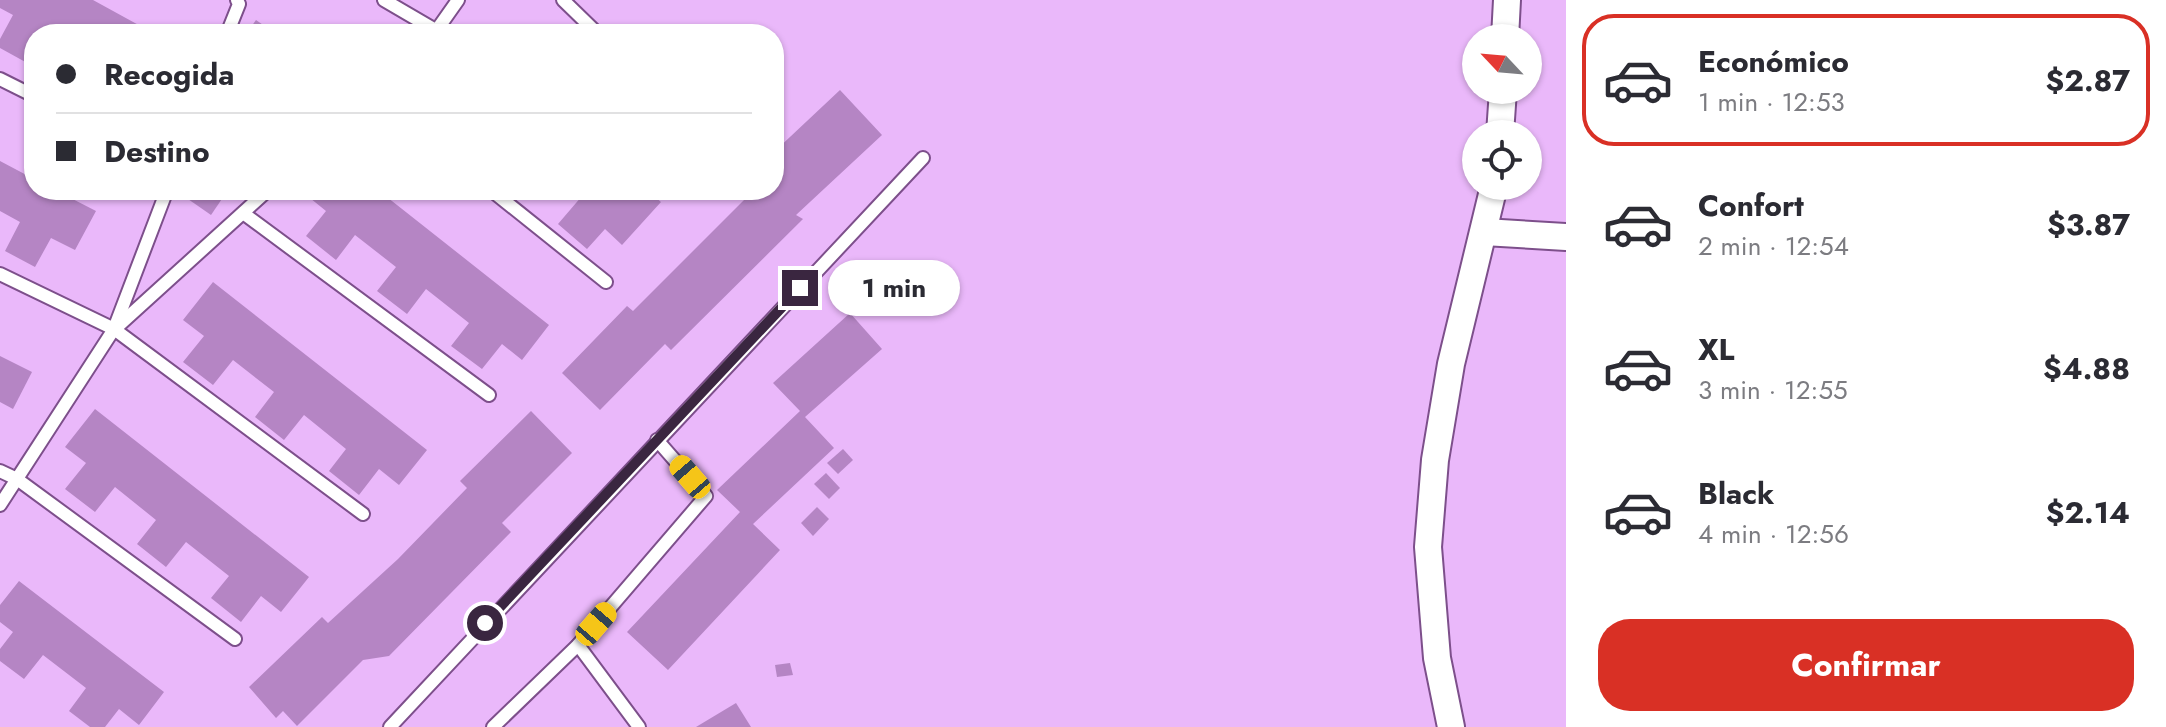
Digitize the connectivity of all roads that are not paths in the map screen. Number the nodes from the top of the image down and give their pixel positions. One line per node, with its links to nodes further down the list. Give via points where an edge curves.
1 (237, 0): 6 (lane)
2 (384, 0): 7 (lane)
3 (458, 0): 8 (lane)
4 (563, 0): 9 (lane)
5 (1507, 0): 10 (street)
6 (231, 24)
7 (422, 24)
8 (442, 24)
9 (588, 24)
10 (1506, 24)
11 (0, 79): 12 (lane)
12 (24, 91)
13 (923, 158): 25 (lane)
14 (163, 200): 23 (lane)
15 (257, 200): 18 (lane)
16 (504, 200): 22 (lane)
17 (1491, 200): 19 (street)
18 (243, 213): 23 (lane); 24 (lane)
19 (1484, 232): 20 (street); 35 (street, via 1451,364 1428,547 1436,646)
20 (1566, 237)
21 (0, 274): 23 (lane)
22 (606, 282)
23 (114, 329): 27 (lane); 29 (lane)
24 (489, 395)
25 (657, 440): 31 (lane, via 706,496); 32 (lane)
26 (0, 471): 27 (lane)
27 (17, 479): 28 (lane); 30 (lane)
28 (0, 505)
29 (363, 514)
30 (235, 639)
31 (578, 645): 33 (lane); 34 (lane)
32 (390, 727)
33 (493, 727)
34 (639, 727)
35 (1451, 727)

